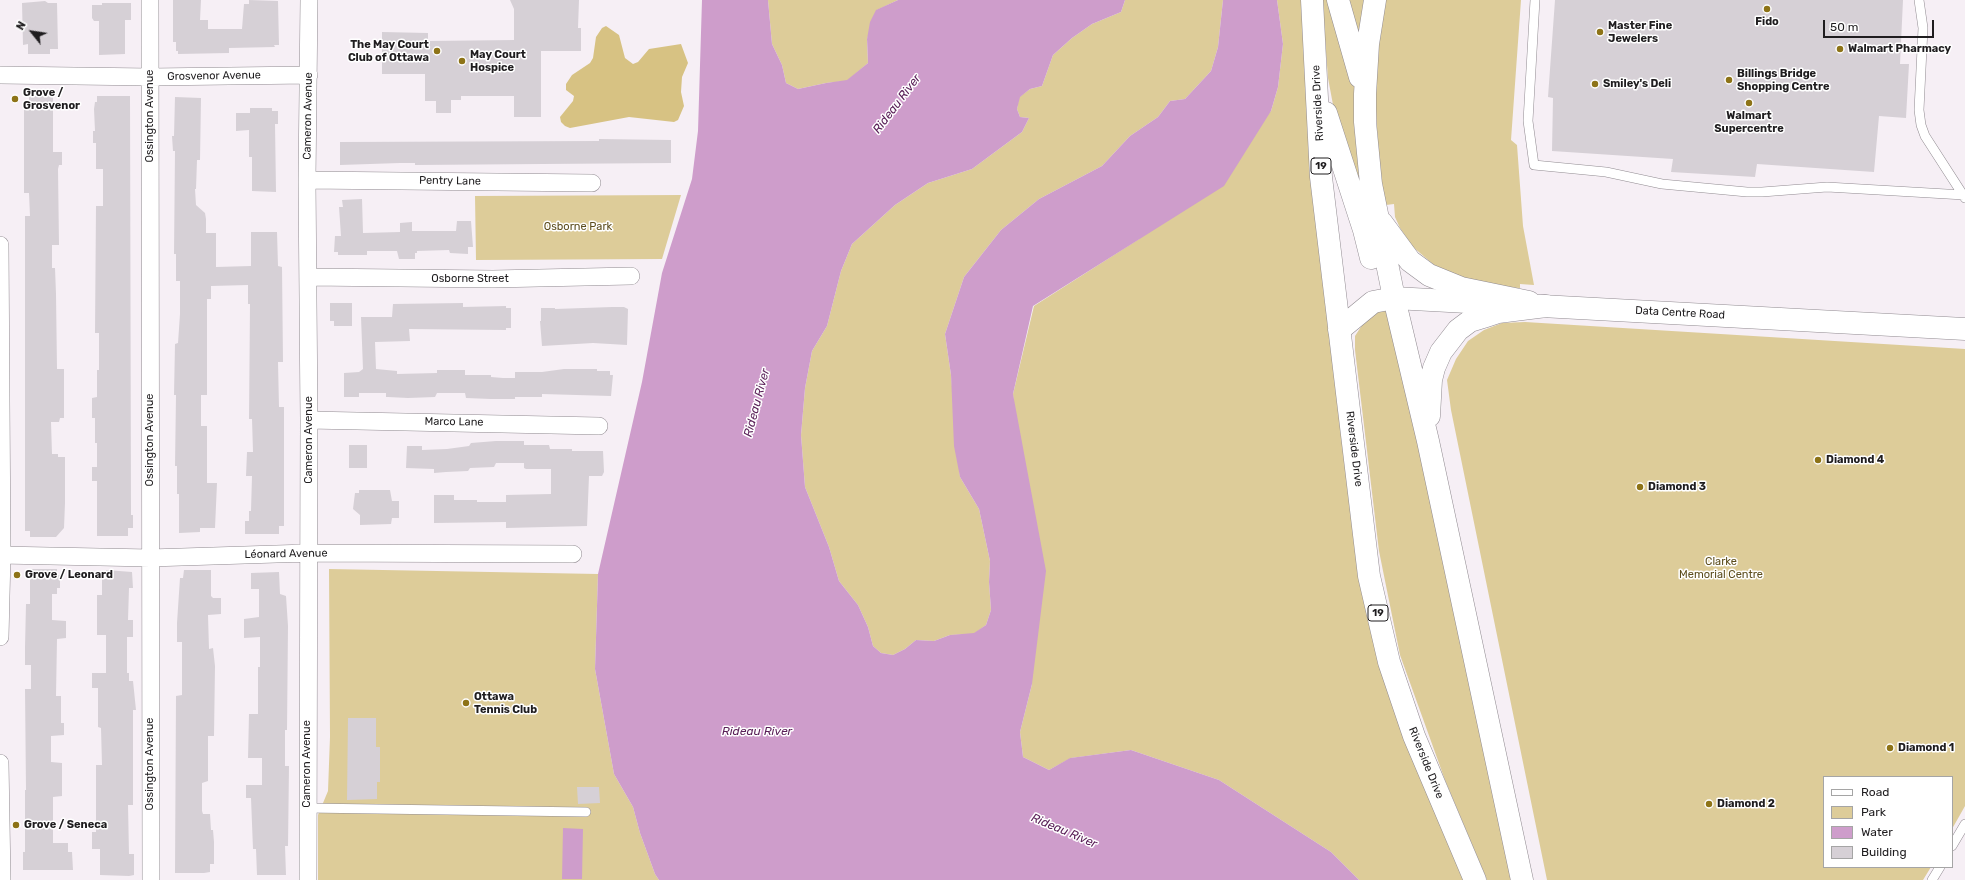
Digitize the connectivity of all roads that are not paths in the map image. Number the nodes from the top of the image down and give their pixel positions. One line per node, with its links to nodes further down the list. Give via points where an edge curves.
1 (150, 0): 10 (street, Ossington Avenue)
2 (309, 0): 9 (street, Cameron Avenue)
3 (1312, 0): 11 (main road, Riverside Drive / 19)
4 (1338, 0): 12 (main road)
5 (1375, 0): 12 (main road, via 1368,44)
6 (1535, 0): 15 (lane, via 1528,120 1534,165 1606,172 1662,184 1747,192 1827,187)
7 (1920, 0): 15 (lane, via 1923,28 1919,110 1921,125 1925,136)
8 (0, 75): 10 (street, Grosvenor Avenue)
9 (309, 75): 10 (street, Grosvenor Avenue); 13 (street, Cameron Avenue)
10 (150, 77): 30 (street, Ossington Avenue)
11 (1317, 86): 20 (main road, via 1364,230 1376,281 1380,289); 23 (main road, Riverside Drive / 19, via 1321,177)
12 (1365, 94): 16 (main road, via 1367,153)
13 (307, 180): 14 (street, Pentry Lane); 19 (street, Cameron Avenue)
14 (592, 184)
15 (1964, 196)
16 (1376, 215): 20 (main road); 21 (main road, via 1410,261 1429,275 1461,288)
17 (0, 245): 29 (street)
18 (631, 276): 19 (street, Osborne Street, via 493,280)
19 (308, 277): 24 (street, Cameron Avenue)
20 (1394, 298): 21 (main road, Data Centre Road); 23 (main road, Data Centre Road, via 1373,302); 26 (main road)
21 (1546, 306): 22 (main road, Data Centre Road); 26 (main road, via 1483,316 1458,330 1441,352 1434,368)
22 (1965, 329)
23 (1339, 330): 41 (main road, Riverside Drive / 19, via 1369,576 1389,662 1414,736)
24 (309, 420): 25 (street, Marco Lane); 27 (street, Cameron Avenue)
25 (599, 426)
26 (1428, 441): 42 (main road)
27 (308, 553): 28 (street, Léonard Avenue); 30 (street, Léonard Avenue); 33 (street, Cameron Avenue)
28 (573, 554)
29 (1, 555): 30 (street, Léonard Avenue); 31 (street)
30 (150, 558): 39 (street, Ossington Avenue)
31 (0, 637)
32 (0, 763): 38 (street)
33 (307, 808): 34 (lane); 40 (street, Cameron Avenue)
34 (586, 812)
35 (1965, 824): 36 (lane)
36 (1953, 844)
37 (1939, 868): 43 (lane)
38 (2, 880)
39 (151, 880)
40 (308, 880)
41 (1475, 880)
42 (1522, 880)
43 (1932, 880)

